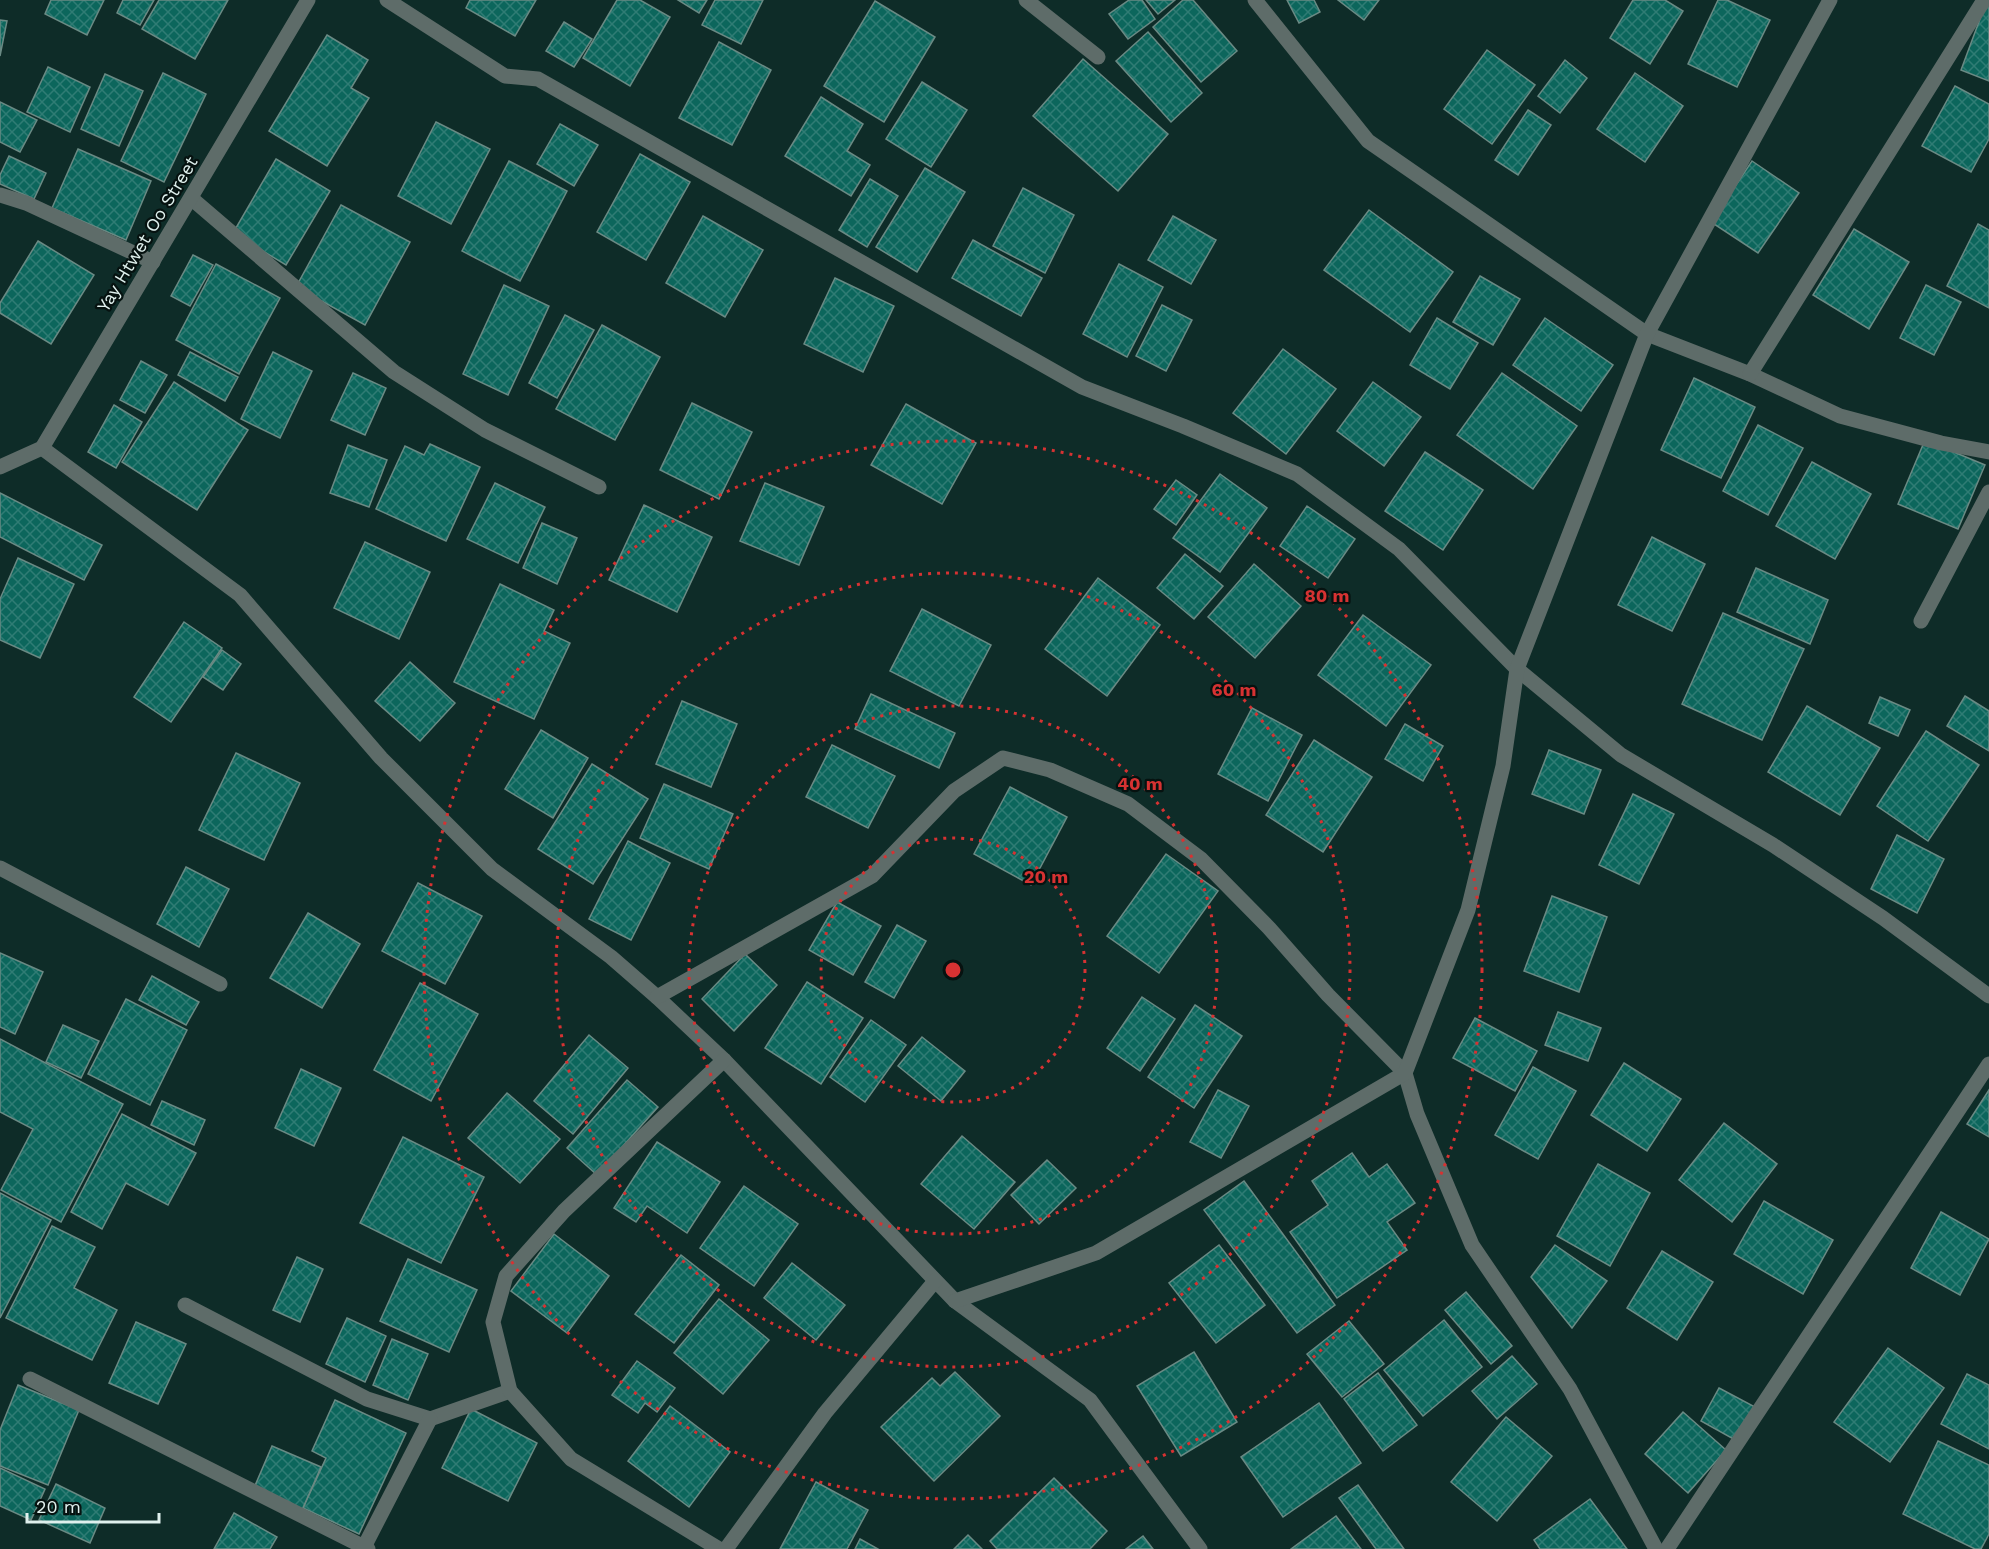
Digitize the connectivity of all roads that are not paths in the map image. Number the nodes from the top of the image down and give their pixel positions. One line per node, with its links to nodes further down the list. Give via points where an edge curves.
1 (308, 0): 9 (street, Yay Htwet Oo Street)
2 (387, 0): 19 (street, via 505,76 538,79 1082,387 1297,474 1399,549)
3 (1026, 0): 7 (street)
4 (1255, 0): 11 (street, via 1368,141)
5 (1830, 0): 11 (street)
6 (1984, 0): 12 (street)
7 (1098, 57)
8 (0, 195): 10 (street, via 26,203)
9 (191, 198): 10 (street, Yay Htwet Oo Street); 16 (street, via 394,372 485,430)
10 (153, 262): 13 (street, Yay Htwet Oo Street)
11 (1647, 334): 12 (street); 19 (street)
12 (1750, 374): 14 (street, via 1840,416)
13 (42, 448): 15 (street); 24 (street, via 240,595 381,758 492,869 611,957)
14 (1989, 452)
15 (0, 467)
16 (599, 487)
17 (1989, 492): 18 (street)
18 (1921, 621)
19 (1517, 669): 23 (street, via 1621,755 1773,845 1883,918); 27 (street, via 1503,766 1468,910)
20 (4, 870): 21 (street); 22 (street)
21 (0, 886)
22 (220, 984)
23 (1989, 996)
24 (657, 997): 25 (street); 27 (street, via 872,876 954,791 1003,758 1050,771 1128,804 1201,859)
25 (724, 1060): 28 (street); 32 (street, via 564,1211 506,1276 493,1322)
26 (1989, 1064): 39 (street)
27 (1405, 1073): 29 (street, via 1096,1253); 38 (street, via 1472,1245 1570,1389)
28 (936, 1281): 29 (street); 36 (street, via 825,1413)
29 (955, 1301): 37 (street, via 1090,1400)
30 (185, 1305): 33 (street, via 366,1399)
31 (30, 1379): 34 (street)
32 (510, 1391): 33 (street); 35 (street, via 571,1459)
33 (430, 1419): 34 (street)
34 (365, 1548)
35 (719, 1549)
36 (726, 1549)
37 (1200, 1549)
38 (1656, 1549)
39 (1667, 1549)

